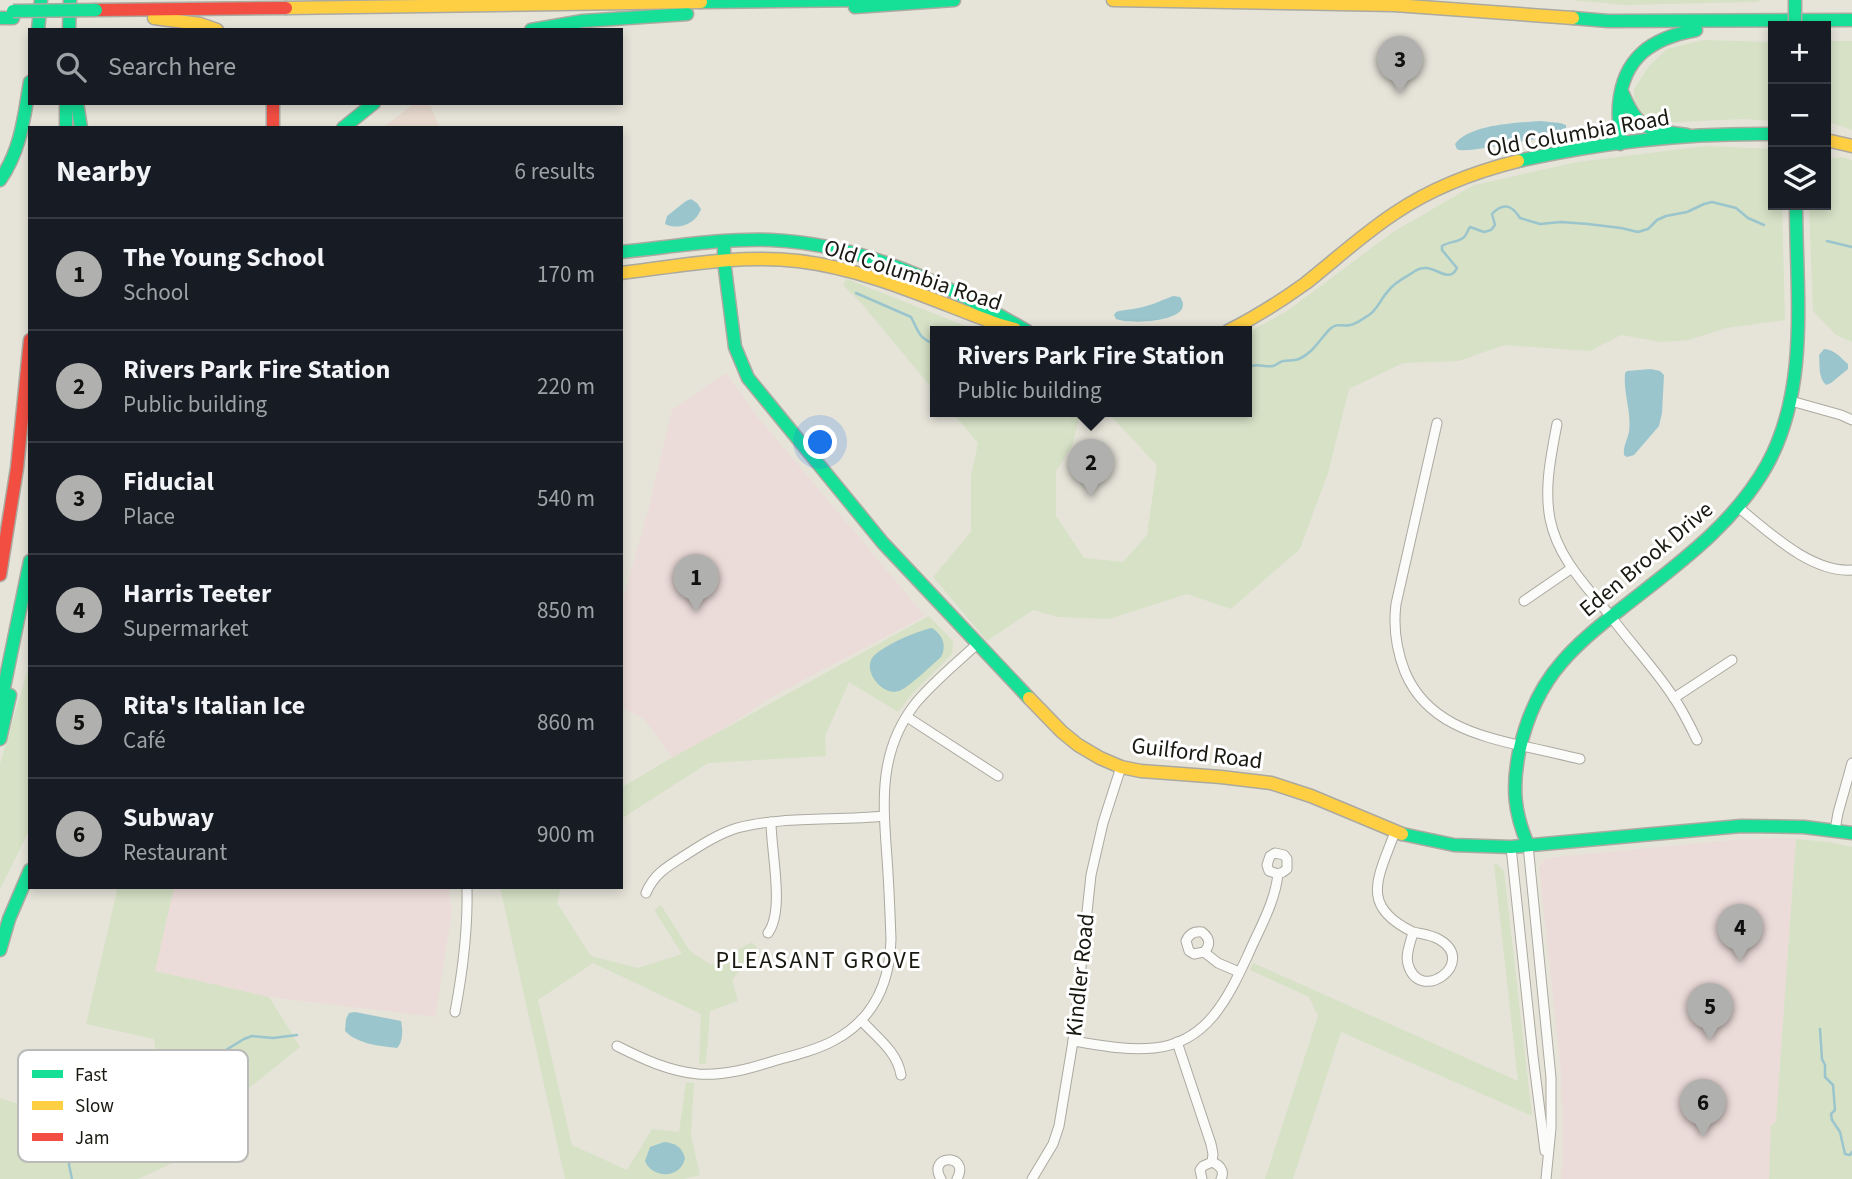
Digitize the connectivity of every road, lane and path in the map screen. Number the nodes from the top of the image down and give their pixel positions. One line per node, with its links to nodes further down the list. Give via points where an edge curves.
1 (41, 0): 17 (main road)
2 (70, 0): 16 (main road)
3 (866, 0): 7 (main road)
4 (954, 0): 19 (main road, via 617,17)
5 (1112, 0): 11 (main road, via 1394,5 1608,21)
6 (1795, 0): 13 (main road, bridge)
7 (346, 7): 8 (main road); 10 (main road)
8 (96, 13): 9 (main road, bridge); 10 (main road)
9 (7, 14)
10 (137, 17): 18 (main road)
11 (1768, 21)
12 (1768, 21): 20 (main road, via 1665,37 1638,56)
13 (1795, 21)
14 (1831, 21): 15 (main road)
15 (1849, 21)
16 (70, 27)
17 (38, 28)
18 (212, 28)
19 (539, 28)
20 (1622, 90): 33 (main road, via 1630,112 1644,127); 35 (main road)
21 (28, 98): 37 (main road, via 19,146)
22 (36, 105): 27 (main road)
23 (66, 105): 28 (main road)
24 (77, 105): 29 (main road)
25 (273, 105): 30 (main road)
26 (372, 105): 31 (main road)
27 (36, 126)
28 (66, 126)
29 (81, 126)
30 (273, 126)
31 (345, 126)
32 (1768, 134): 33 (main road, Old Columbia Road)
33 (1687, 135): 35 (main road, Old Columbia Road)
34 (1831, 141): 36 (main road)
35 (1620, 144): 45 (main road, Old Columbia Road, via 1504,164 1447,184 1402,208 1286,298)
36 (1852, 146)
37 (0, 180)
38 (1796, 210): 47 (main road, Eden Brook Drive, via 1798,345)
39 (724, 242): 40 (main road, Old Columbia Road); 41 (main road, Guilford Road); 44 (main road, Old Columbia Road, via 775,240 857,253 910,272)
40 (623, 253)
41 (724, 261): 42 (main road, Old Columbia Road); 43 (main road, Old Columbia Road, via 775,260 829,267); 59 (main road, Guilford Road, via 735,347 748,378 883,543)
42 (623, 272)
43 (1005, 326)
44 (1018, 326)
45 (1238, 326)
46 (28, 360): 55 (main road)
47 (1791, 401): 48 (street); 51 (main road, Eden Brook Drive, via 1768,463)
48 (1852, 420)
49 (1437, 423): 66 (street, via 1396,604 1394,629 1400,660 1424,703 1441,717 1477,735)
50 (1557, 424): 52 (street, via 1548,503 1555,536)
51 (1739, 508): 53 (street, via 1815,563); 57 (main road, Eden Brook Drive)
52 (1572, 568): 56 (street); 57 (street)
53 (1852, 570)
54 (28, 571): 62 (main road)
55 (0, 575)
56 (1524, 601)
57 (1611, 617): 61 (street); 66 (main road, Eden Brook Drive, via 1556,669 1535,705)
58 (28, 628): 64 (main road)
59 (977, 644): 63 (street); 69 (main road, Guilford Road, via 1062,732 1079,746)
60 (1732, 660): 61 (street)
61 (1674, 698): 65 (street)
62 (0, 707)
63 (907, 717): 70 (street); 71 (street, via 886,770)
64 (0, 739)
65 (1698, 740)
66 (1521, 745): 67 (street); 72 (main road, Eden Brook Drive)
67 (1580, 759)
68 (1852, 763): 74 (street)
69 (1121, 766): 75 (main road, Guilford Road, via 1270,783); 90 (street, Kindler Road, via 1091,875)
70 (998, 776)
71 (884, 816): 73 (street); 89 (street, via 891,960 880,992)
72 (1517, 816): 77 (main road, Eden Brook Drive); 78 (main road, Eden Brook Drive)
73 (771, 822): 82 (street, via 736,828 707,841 658,874); 84 (street, via 777,905)
74 (1835, 830): 76 (main road, Guilford Road); 77 (main road, Guilford Road, via 1741,826)
75 (1395, 832): 78 (main road, Guilford Road, via 1454,845); 83 (street, via 1378,880 1377,897 1390,918)
76 (1852, 833)
77 (1528, 845): 78 (main road, Guilford Road); 95 (street, Eden Brook Drive, via 1551,1078)
78 (1511, 847): 95 (street, Eden Brook Drive)
79 (1278, 874): 87 (street, via 1274,895)
80 (28, 875): 85 (main road)
81 (467, 889): 88 (street, via 464,963)
82 (646, 893)
83 (1413, 932): 83 (street, via 1407,956 1410,970 1429,982 1442,977 1451,965 1448,948 1439,940)
84 (768, 933)
85 (0, 950)
86 (1204, 952): 87 (street)
87 (1239, 972): 91 (street, via 1211,1019)
88 (455, 1012)
89 (860, 1020): 92 (street, via 817,1048 720,1073 666,1068); 93 (street, via 895,1057)
90 (1073, 1041): 91 (street, via 1145,1049); 98 (street, Kindler Road, via 1059,1126)
91 (1177, 1042): 94 (street, via 1211,1144)
92 (617, 1046)
93 (901, 1075)
94 (1212, 1162): 99 (street, via 1200,1170); 100 (street, via 1222,1169)
95 (1547, 1163): 101 (street, Eden Brook Drive)
96 (941, 1179): 97 (street, via 938,1166 947,1159 959,1167)
97 (957, 1179)
98 (1032, 1179)
99 (1202, 1179)
100 (1221, 1179)
101 (1546, 1179)

